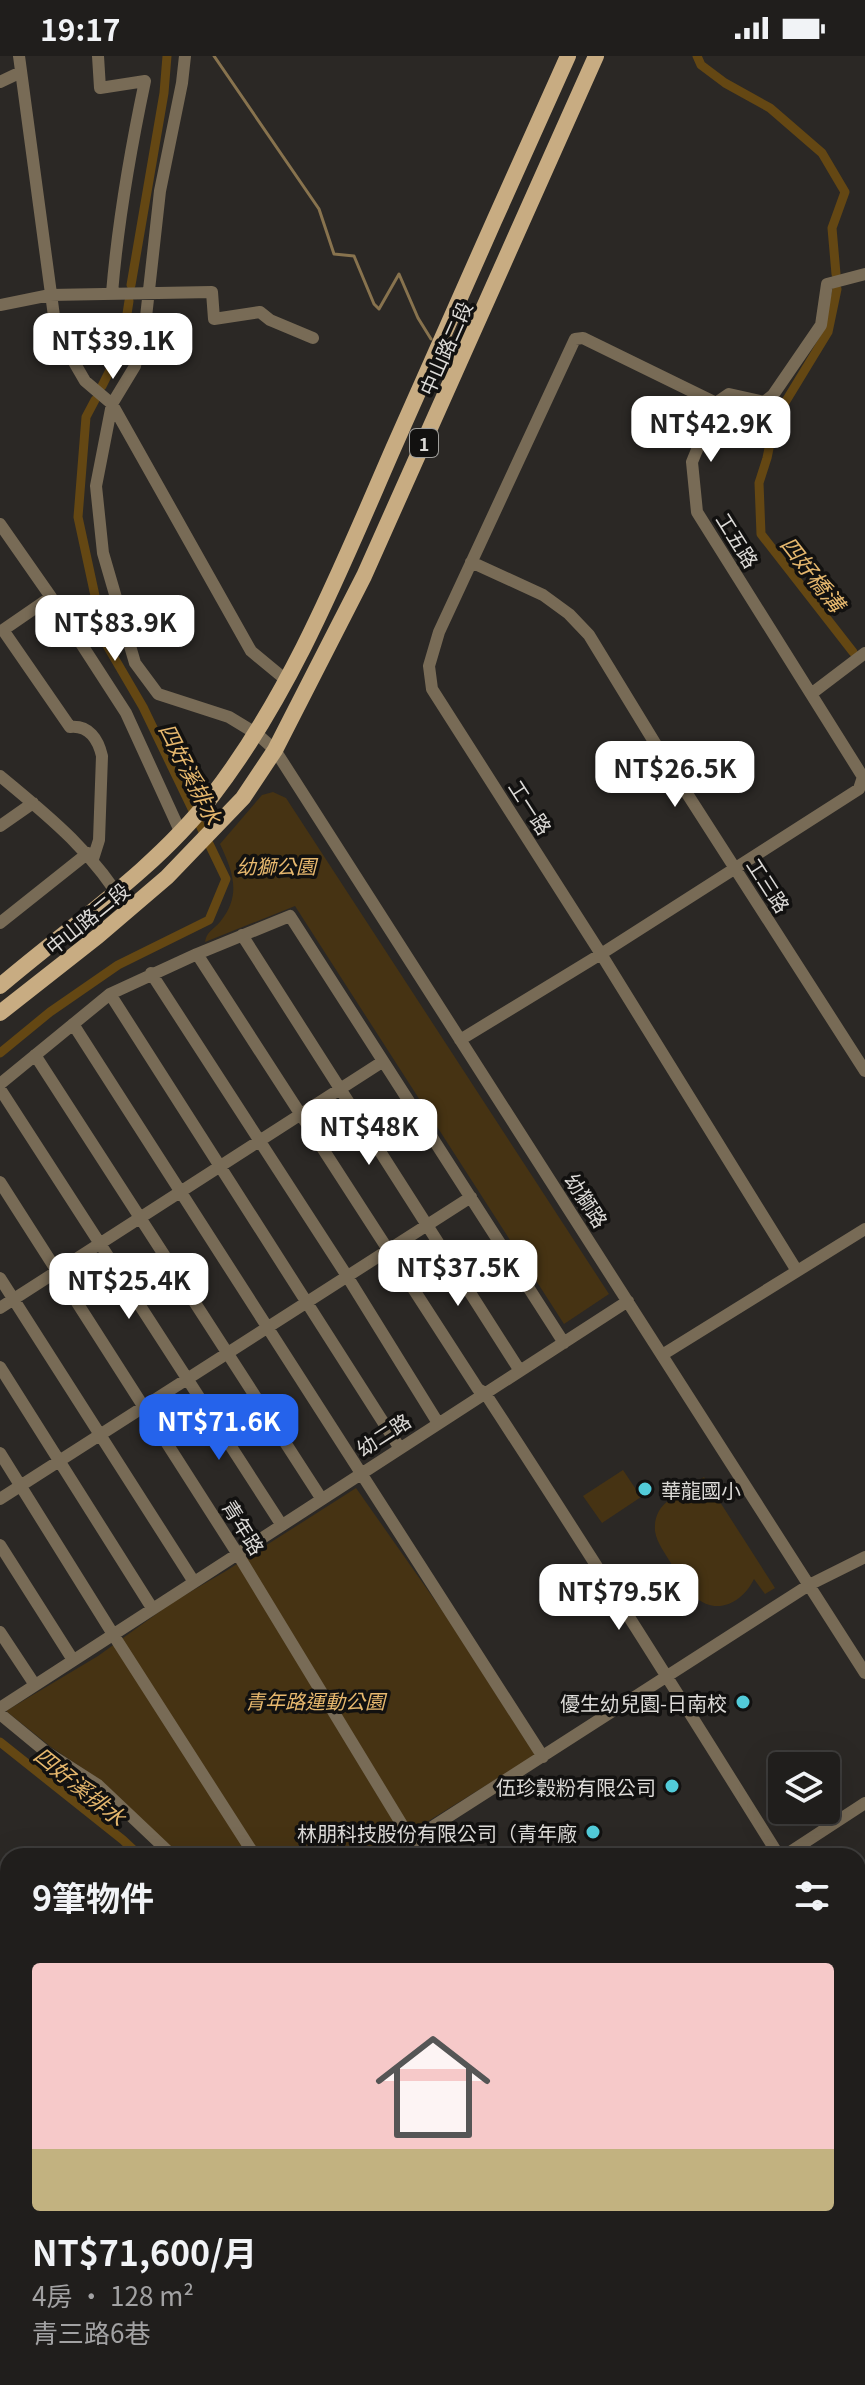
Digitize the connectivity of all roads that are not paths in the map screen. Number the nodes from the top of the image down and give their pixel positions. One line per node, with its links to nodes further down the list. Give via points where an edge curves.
1 (19, 56): 6 (street)
2 (98, 56): 9 (street, via 100,88 145,81 125,175)
3 (185, 56): 10 (street)
4 (568, 56): 14 (main road, 中山路二段 / 1)
5 (596, 56): 17 (main road, 中山路二段 / 1)
6 (21, 72): 7 (street); 11 (street)
7 (0, 82)
8 (865, 274): 15 (street, via 827,284 821,325 773,395 764,402 729,394)
9 (112, 293): 10 (street); 11 (street)
10 (148, 293): 13 (street, via 212,292 214,319 260,312); 16 (street, via 135,366)
11 (50, 295): 12 (street); 16 (street, via 56,331 85,381)
12 (0, 305)
13 (313, 338)
14 (417, 395): 17 (main road); 22 (main road, 中山路二段 / 1)
15 (716, 403): 19 (street, 工一路, via 583,338 575,339); 23 (street, 工五路, via 692,462 697,512)
16 (112, 404): 22 (street, via 251,651); 24 (street, 幼獅路, via 96,486 103,553 135,663 158,694 229,717)
17 (440, 406): 25 (main road, 中山路二段 / 1, via 364,576)
18 (0, 524): 20 (street)
19 (471, 562): 31 (street, 工三路, via 543,595 589,635); 37 (street, 工一路, via 439,632 429,666 432,689)
20 (51, 597): 29 (street, via 126,713); 30 (street, via 3,630 70,727 90,732 99,743 99,840)
21 (865, 653): 23 (street)
22 (286, 680): 24 (main road, 中山路二段 / 1)
23 (811, 694): 31 (street, 工五路, via 863,777 859,789)
24 (257, 734): 25 (street, 幼獅路); 29 (main road, 中山路二段 / 1)
25 (275, 750): 33 (main road, 中山路二段 / 1, via 226,817); 43 (street, 幼獅路)
26 (0, 776): 27 (street)
27 (33, 803): 28 (street); 30 (street)
28 (0, 826)
29 (180, 831): 32 (main road, 中山路二段 / 1)
30 (90, 856): 32 (street); 34 (street)
31 (735, 869): 37 (street); 46 (street, 工三路)
32 (116, 891): 33 (street); 39 (main road, 中山路二段 / 1)
33 (128, 911): 41 (main road, 中山路二段 / 1)
34 (0, 923)
35 (242, 935): 36 (street); 45 (street, via 290,916); 48 (street)
36 (197, 954): 38 (street); 49 (street)
37 (601, 954): 43 (street); 60 (street, 工一路)
38 (151, 973): 40 (street); 50 (street)
39 (0, 986)
40 (110, 994): 42 (street); 51 (street)
41 (0, 1013)
42 (73, 1024): 44 (street); 53 (street)
43 (460, 1040): 65 (street, 幼獅路)
44 (35, 1055): 47 (street); 55 (street)
45 (382, 1062): 48 (street); 54 (street)
46 (865, 1071)
47 (0, 1087): 58 (street)
48 (341, 1089): 49 (street); 56 (street)
49 (301, 1115): 50 (street); 59 (street)
50 (260, 1141): 51 (street); 62 (street)
51 (222, 1167): 53 (street); 66 (street)
52 (0, 1182): 61 (street, 青年路)
53 (181, 1192): 55 (street); 68 (street)
54 (471, 1197): 56 (street); 69 (street)
55 (140, 1218): 58 (street); 70 (street)
56 (427, 1225): 59 (street); 73 (street)
57 (865, 1229): 60 (street)
58 (101, 1243): 61 (street); 74 (street)
59 (387, 1251): 62 (street); 75 (street)
60 (797, 1271): 71 (street)
61 (58, 1272): 64 (street); 76 (street, 青年路)
62 (347, 1276): 66 (street); 77 (street)
63 (0, 1278): 64 (street)
64 (14, 1299): 67 (street); 78 (street)
65 (628, 1301): 69 (street, 幼二路); 71 (street, 幼獅路)
66 (306, 1302): 68 (street); 79 (street)
67 (0, 1308)
68 (267, 1328): 70 (street); 82 (street)
69 (564, 1343): 73 (street, 幼二路)
70 (228, 1353): 74 (street); 84 (street)
71 (662, 1355): 91 (street, 幼獅路)
72 (0, 1367): 81 (street)
73 (520, 1371): 75 (street, 幼二路)
74 (187, 1380): 76 (street); 86 (street)
75 (485, 1393): 77 (street, 幼二路); 97 (street)
76 (144, 1408): 78 (street); 88 (street, 青年路)
77 (438, 1423): 79 (street, 幼二路)
78 (100, 1435): 81 (street); 90 (street)
79 (399, 1447): 82 (street, 幼二路)
80 (0, 1453): 83 (street)
81 (60, 1460): 83 (street); 92 (street)
82 (359, 1473): 84 (street, 幼二路); 101 (street)
83 (21, 1486): 85 (street); 94 (street)
84 (321, 1498): 86 (street, 幼二路)
85 (0, 1499)
86 (281, 1524): 88 (street, 幼二路)
87 (0, 1545): 95 (street)
88 (237, 1553): 90 (street, 幼二路); 103 (street, 青年路)
89 (865, 1557): 91 (street)
90 (194, 1582): 92 (street, 幼二路)
91 (809, 1585): 96 (street, 幼獅路); 97 (street)
92 (152, 1608): 94 (street, 幼二路)
93 (0, 1632): 98 (street)
94 (113, 1633): 95 (street, 幼二路); 105 (street)
95 (73, 1660): 98 (street, 幼二路)
96 (865, 1673)
97 (669, 1676): 101 (street); 108 (street)
98 (35, 1685): 99 (street, 幼二路)
99 (0, 1708)
100 (0, 1714): 104 (street, via 98,1785)
101 (543, 1757): 103 (street)
102 (865, 1803): 109 (street)
103 (413, 1840): 106 (street); 107 (street, 青年路)
104 (165, 1848)
105 (250, 1848)
106 (400, 1848)
107 (417, 1848)
108 (776, 1848)
109 (794, 1848)

